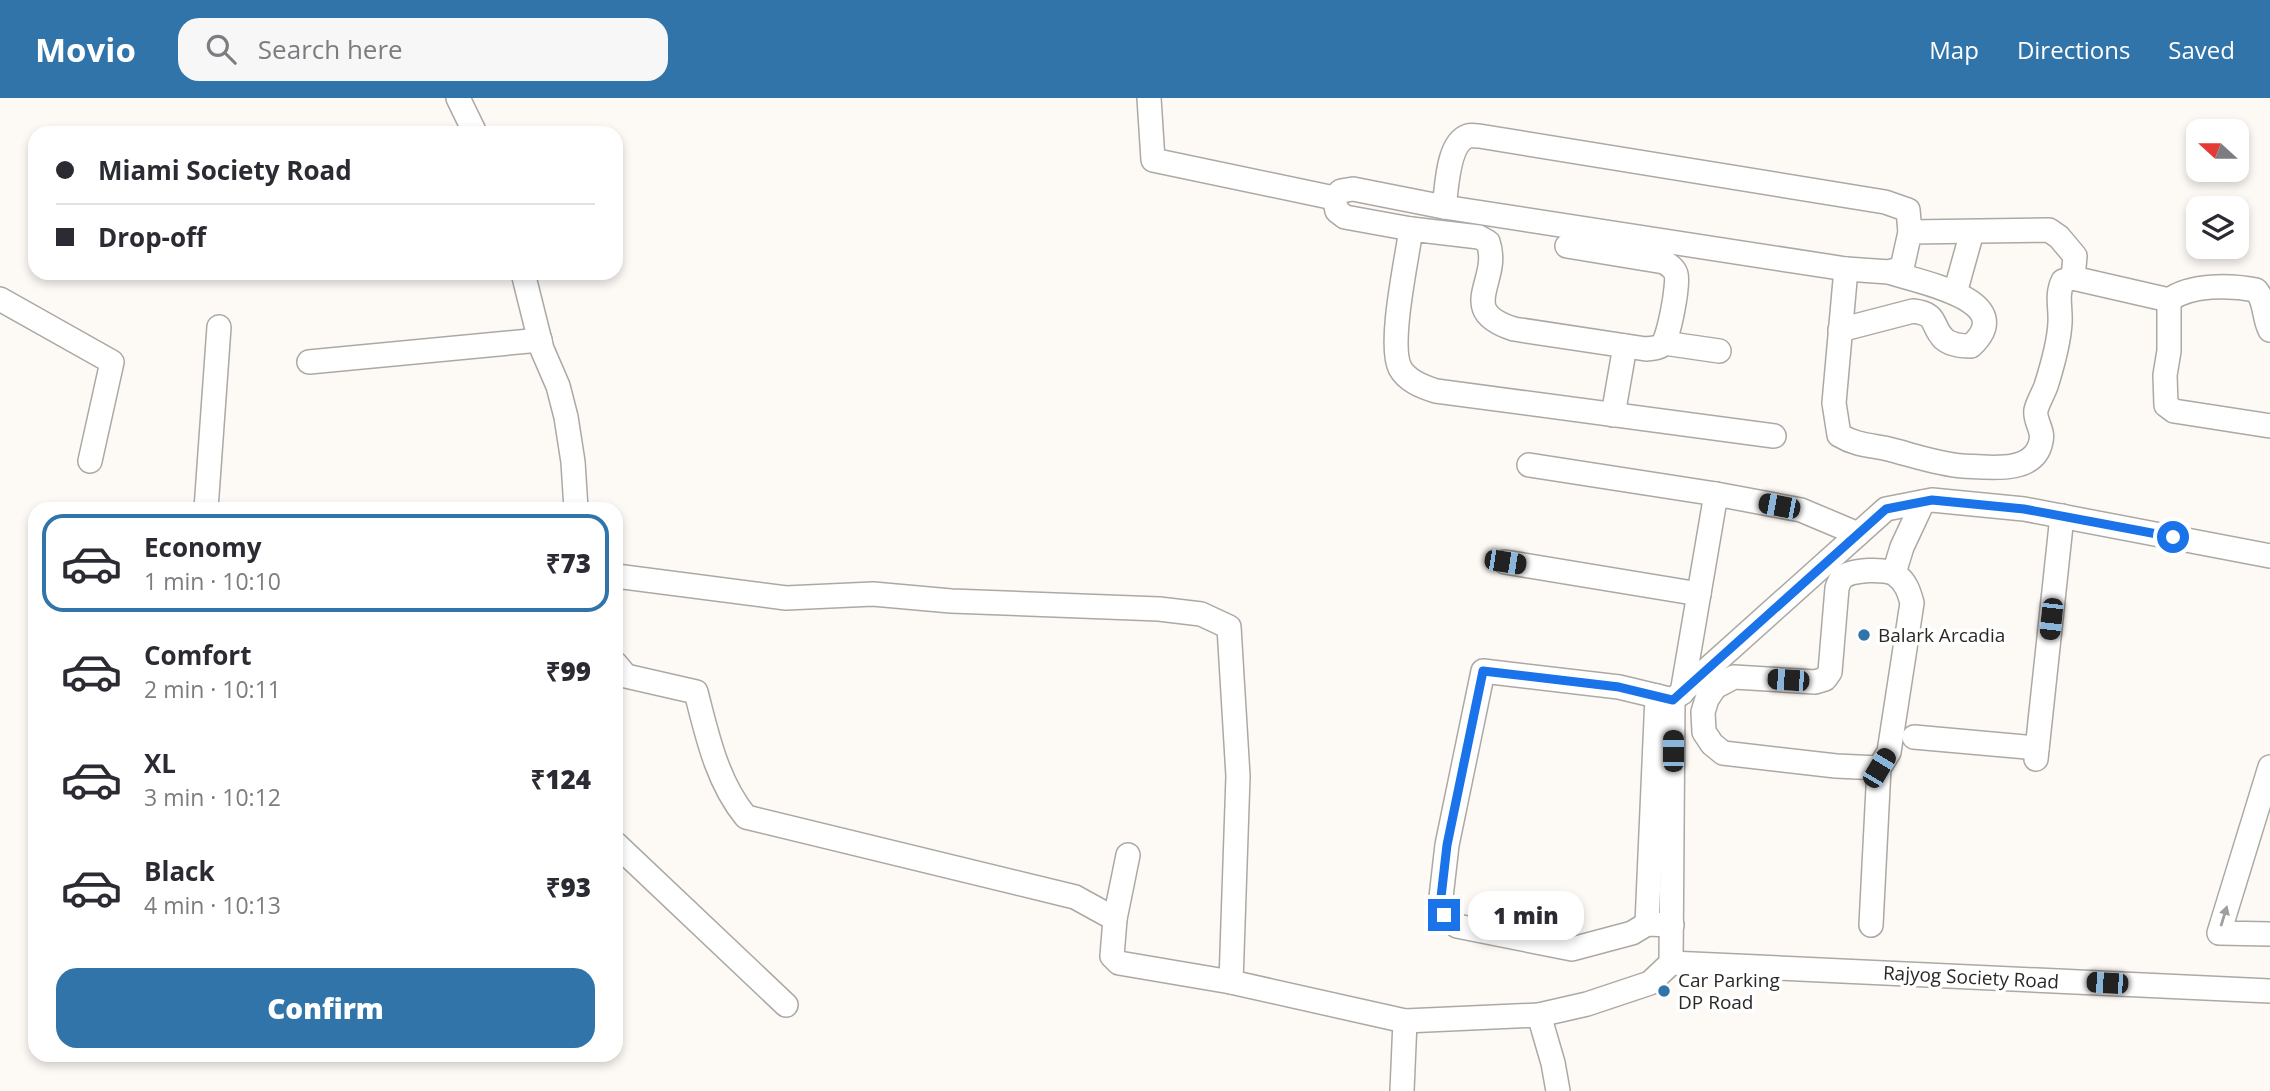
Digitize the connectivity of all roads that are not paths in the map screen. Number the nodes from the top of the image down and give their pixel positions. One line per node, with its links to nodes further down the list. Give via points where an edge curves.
1 (458, 98): 3 (street)
2 (1149, 98): 4 (street, via 1153,160)
3 (472, 126)
4 (1334, 198): 5 (street, via 1353,189); 6 (street, via 1337,211 1345,218)
5 (1444, 207): 7 (street, via 1451,155 1459,142 1479,136 1885,202 1908,211); 10 (street)
6 (1411, 229): 22 (street, via 1488,242 1492,251 1483,300 1485,313 1494,322); 25 (street, via 1395,343 1400,368 1409,378 1436,391)
7 (1910, 232): 8 (street); 11 (street, via 1902,268)
8 (1972, 232): 12 (street, via 2049,230 2075,256); 14 (street)
9 (1567, 246): 21 (street, via 1672,267 1677,278)
10 (1846, 269): 11 (street); 18 (street)
11 (1889, 272): 14 (street)
12 (2073, 278): 16 (street); 18 (street, via 2063,281 2058,290 2060,326 2036,410 2042,440 2027,461 1999,469 1935,461 1855,444 1839,435 1834,403)
13 (525, 280): 20 (street)
14 (1955, 293): 18 (street, via 1972,300 1985,318 1981,337 1971,346 1945,339 1924,312)
15 (0, 299): 28 (street, via 112,362)
16 (2169, 300): 19 (street, via 2192,290 2256,290 2263,297); 26 (street, via 2166,405 2174,411)
17 (219, 327): 31 (street)
18 (1840, 330)
19 (2270, 330)
20 (540, 340): 24 (street); 32 (street, via 566,417)
21 (1664, 343): 22 (street, via 1646,349); 23 (street)
22 (1625, 346): 25 (street)
23 (1719, 351)
24 (309, 362)
25 (1613, 415): 27 (street)
26 (2270, 426)
27 (1774, 436)
28 (90, 461)
29 (1529, 465): 30 (street)
30 (1716, 494): 35 (street, via 1801,510); 40 (street)
31 (206, 502)
32 (576, 502)
33 (1923, 502): 34 (street); 35 (street, via 1886,509); 38 (street)
34 (2062, 516): 36 (street); 43 (street, via 2036,753)
35 (1858, 534): 42 (street)
36 (2270, 556)
37 (1505, 562): 40 (street)
38 (1894, 573): 45 (street, via 1908,587 1913,603 1889,752); 45 (street, via 1849,573 1841,579 1830,672 1825,679 1734,677 1716,687 1703,712 1704,732 1723,752)
39 (623, 577): 55 (street, via 786,598 873,594 1159,609 1201,614 1229,627 1238,776)
40 (1699, 594): 42 (street)
41 (623, 672): 49 (street, via 696,692 711,750 746,817 1075,897)
42 (1671, 697): 46 (street); 50 (street, via 1483,671 1447,845 1440,906 1457,926 1572,949 1632,933)
43 (1914, 737)
44 (2270, 767): 53 (street, one-way to 44, via 2219,933)
45 (1879, 768): 52 (street)
46 (1662, 803): 50 (street); 51 (street)
47 (623, 851): 57 (street)
48 (1128, 855): 49 (street)
49 (1115, 919): 55 (street, via 1112,956 1119,963)
50 (1647, 924): 51 (street)
51 (1672, 925): 54 (street)
52 (1871, 925)
53 (2270, 934)
54 (1671, 963): 56 (street, Rajyog Society Road); 58 (street, via 1650,983)
55 (1231, 982): 59 (street)
56 (2270, 991)
57 (786, 1005)
58 (1539, 1015): 59 (street); 61 (street)
59 (1405, 1021): 60 (street)
60 (1402, 1091)
61 (1558, 1091)

